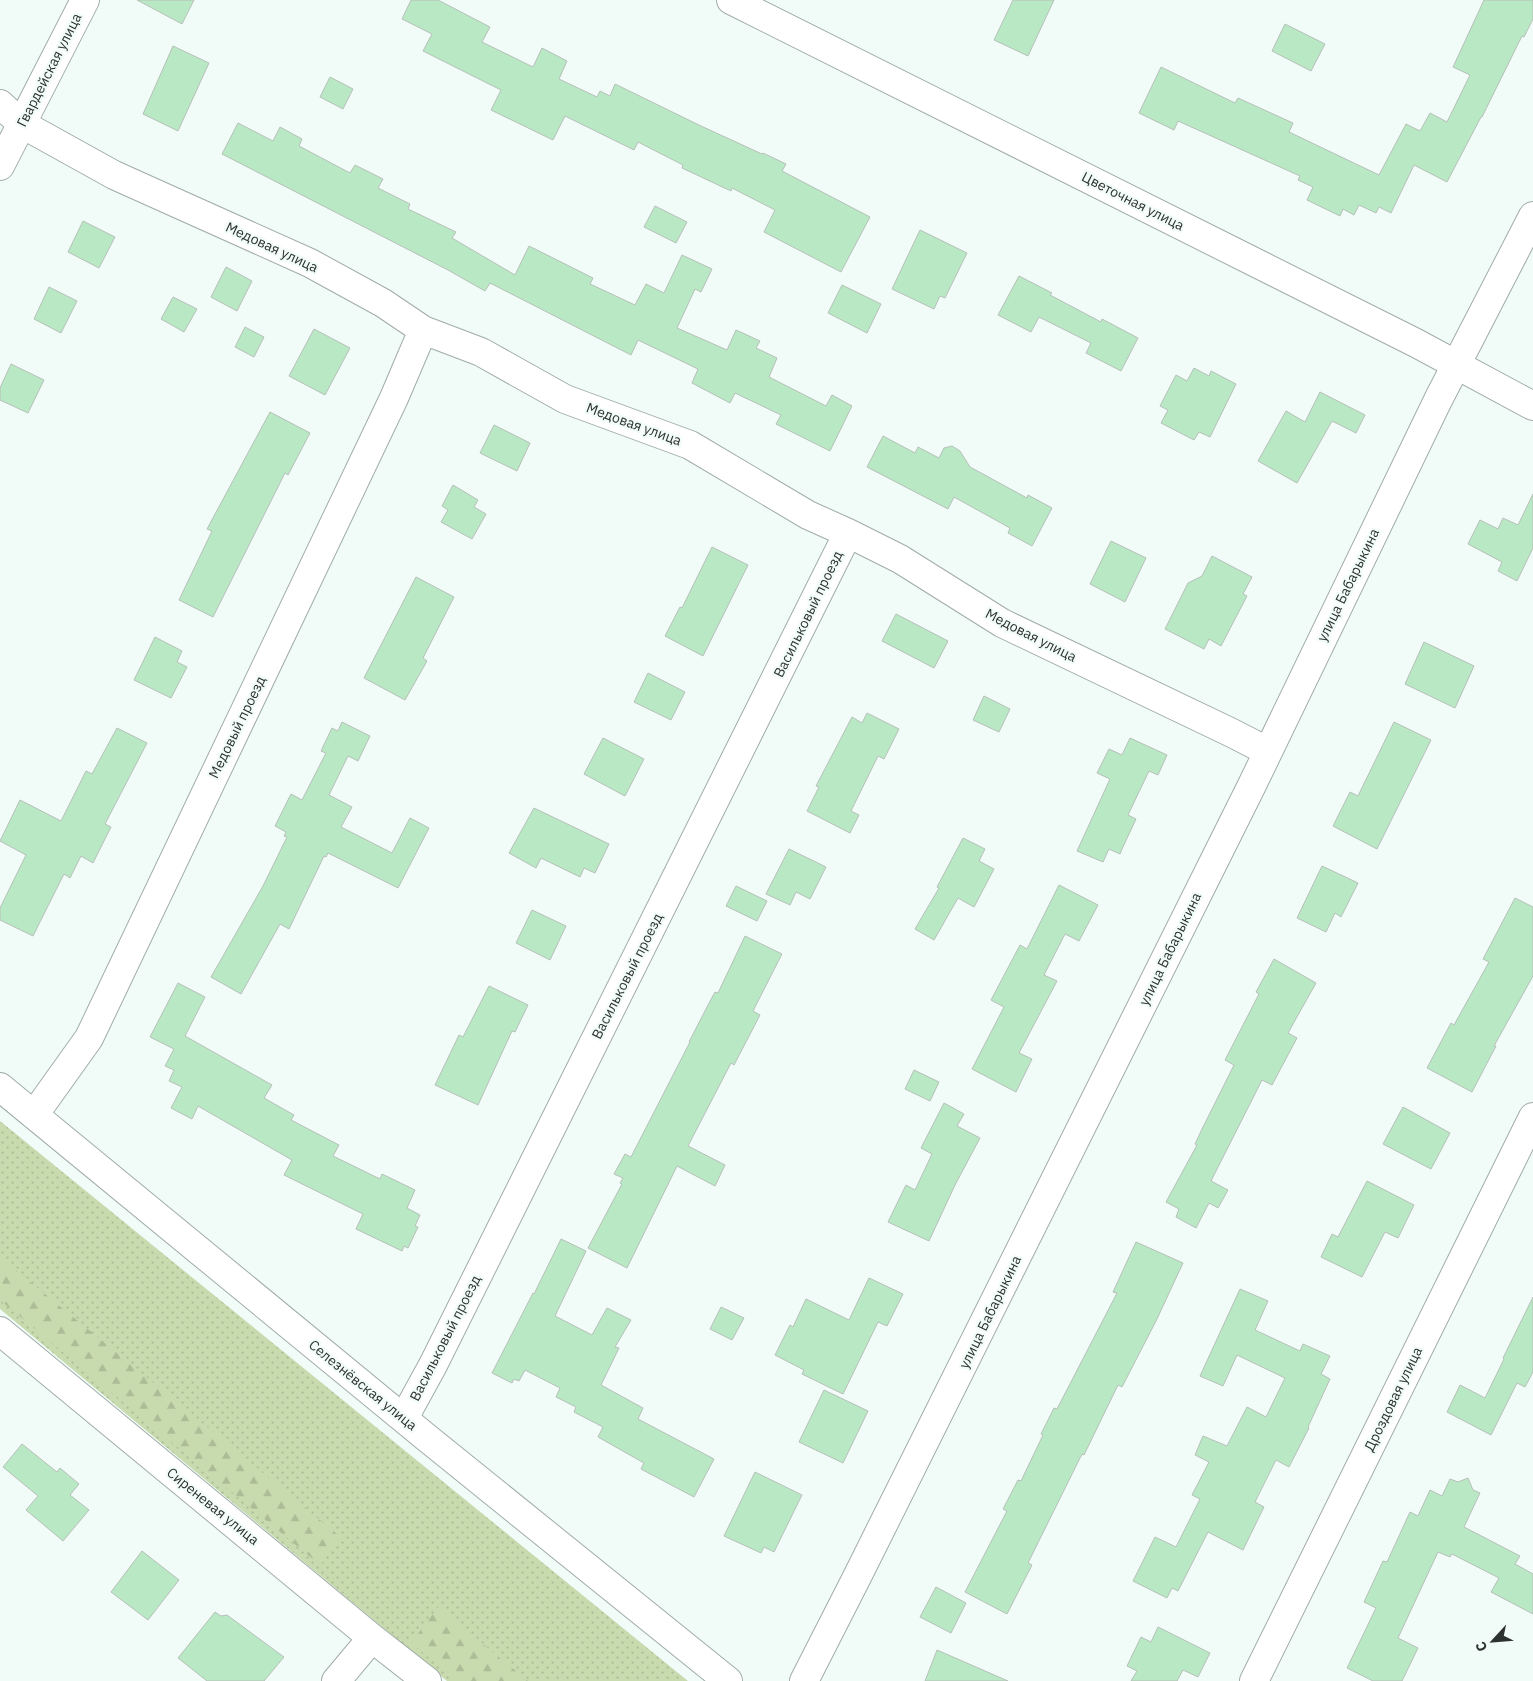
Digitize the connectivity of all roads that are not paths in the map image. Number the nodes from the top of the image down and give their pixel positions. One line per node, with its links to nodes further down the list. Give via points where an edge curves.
1 (85, 0): 4 (street, Гвардейская улица)
2 (731, 0): 8 (street, Цветочная улица)
3 (0, 104): 4 (street, Медовая улица)
4 (22, 124): 5 (street, Гвардейская улица); 7 (street, Медовая улица, via 114,175 310,263 383,303)
5 (0, 166)
6 (1533, 216): 8 (street, улица Бабарыкина)
7 (423, 330): 10 (street, Медовая улица, via 480,352 565,399 690,445 808,515); 13 (street, Медовый проезд, via 394,398 89,1038)
8 (1456, 365): 9 (street, Цветочная улица); 11 (street, улица Бабарыкина)
9 (1533, 406)
10 (848, 532): 11 (street, Медовая улица, via 900,559 1002,623); 16 (street, Васильковый проезд)
11 (1267, 751): 21 (street, улица Бабарыкина)
12 (0, 1087): 13 (street, Селезнёвская улица)
13 (34, 1115): 16 (street, Селезнёвская улица)
14 (1533, 1117): 22 (street, Дроздовая улица)
15 (0, 1331): 17 (street, Сиреневая улица)
16 (404, 1418): 20 (street, Селезнёвская улица)
17 (372, 1638): 18 (street); 19 (street, Сиреневая улица)
18 (336, 1681)
19 (427, 1681)
20 (728, 1681)
21 (804, 1681)
22 (1254, 1681)

